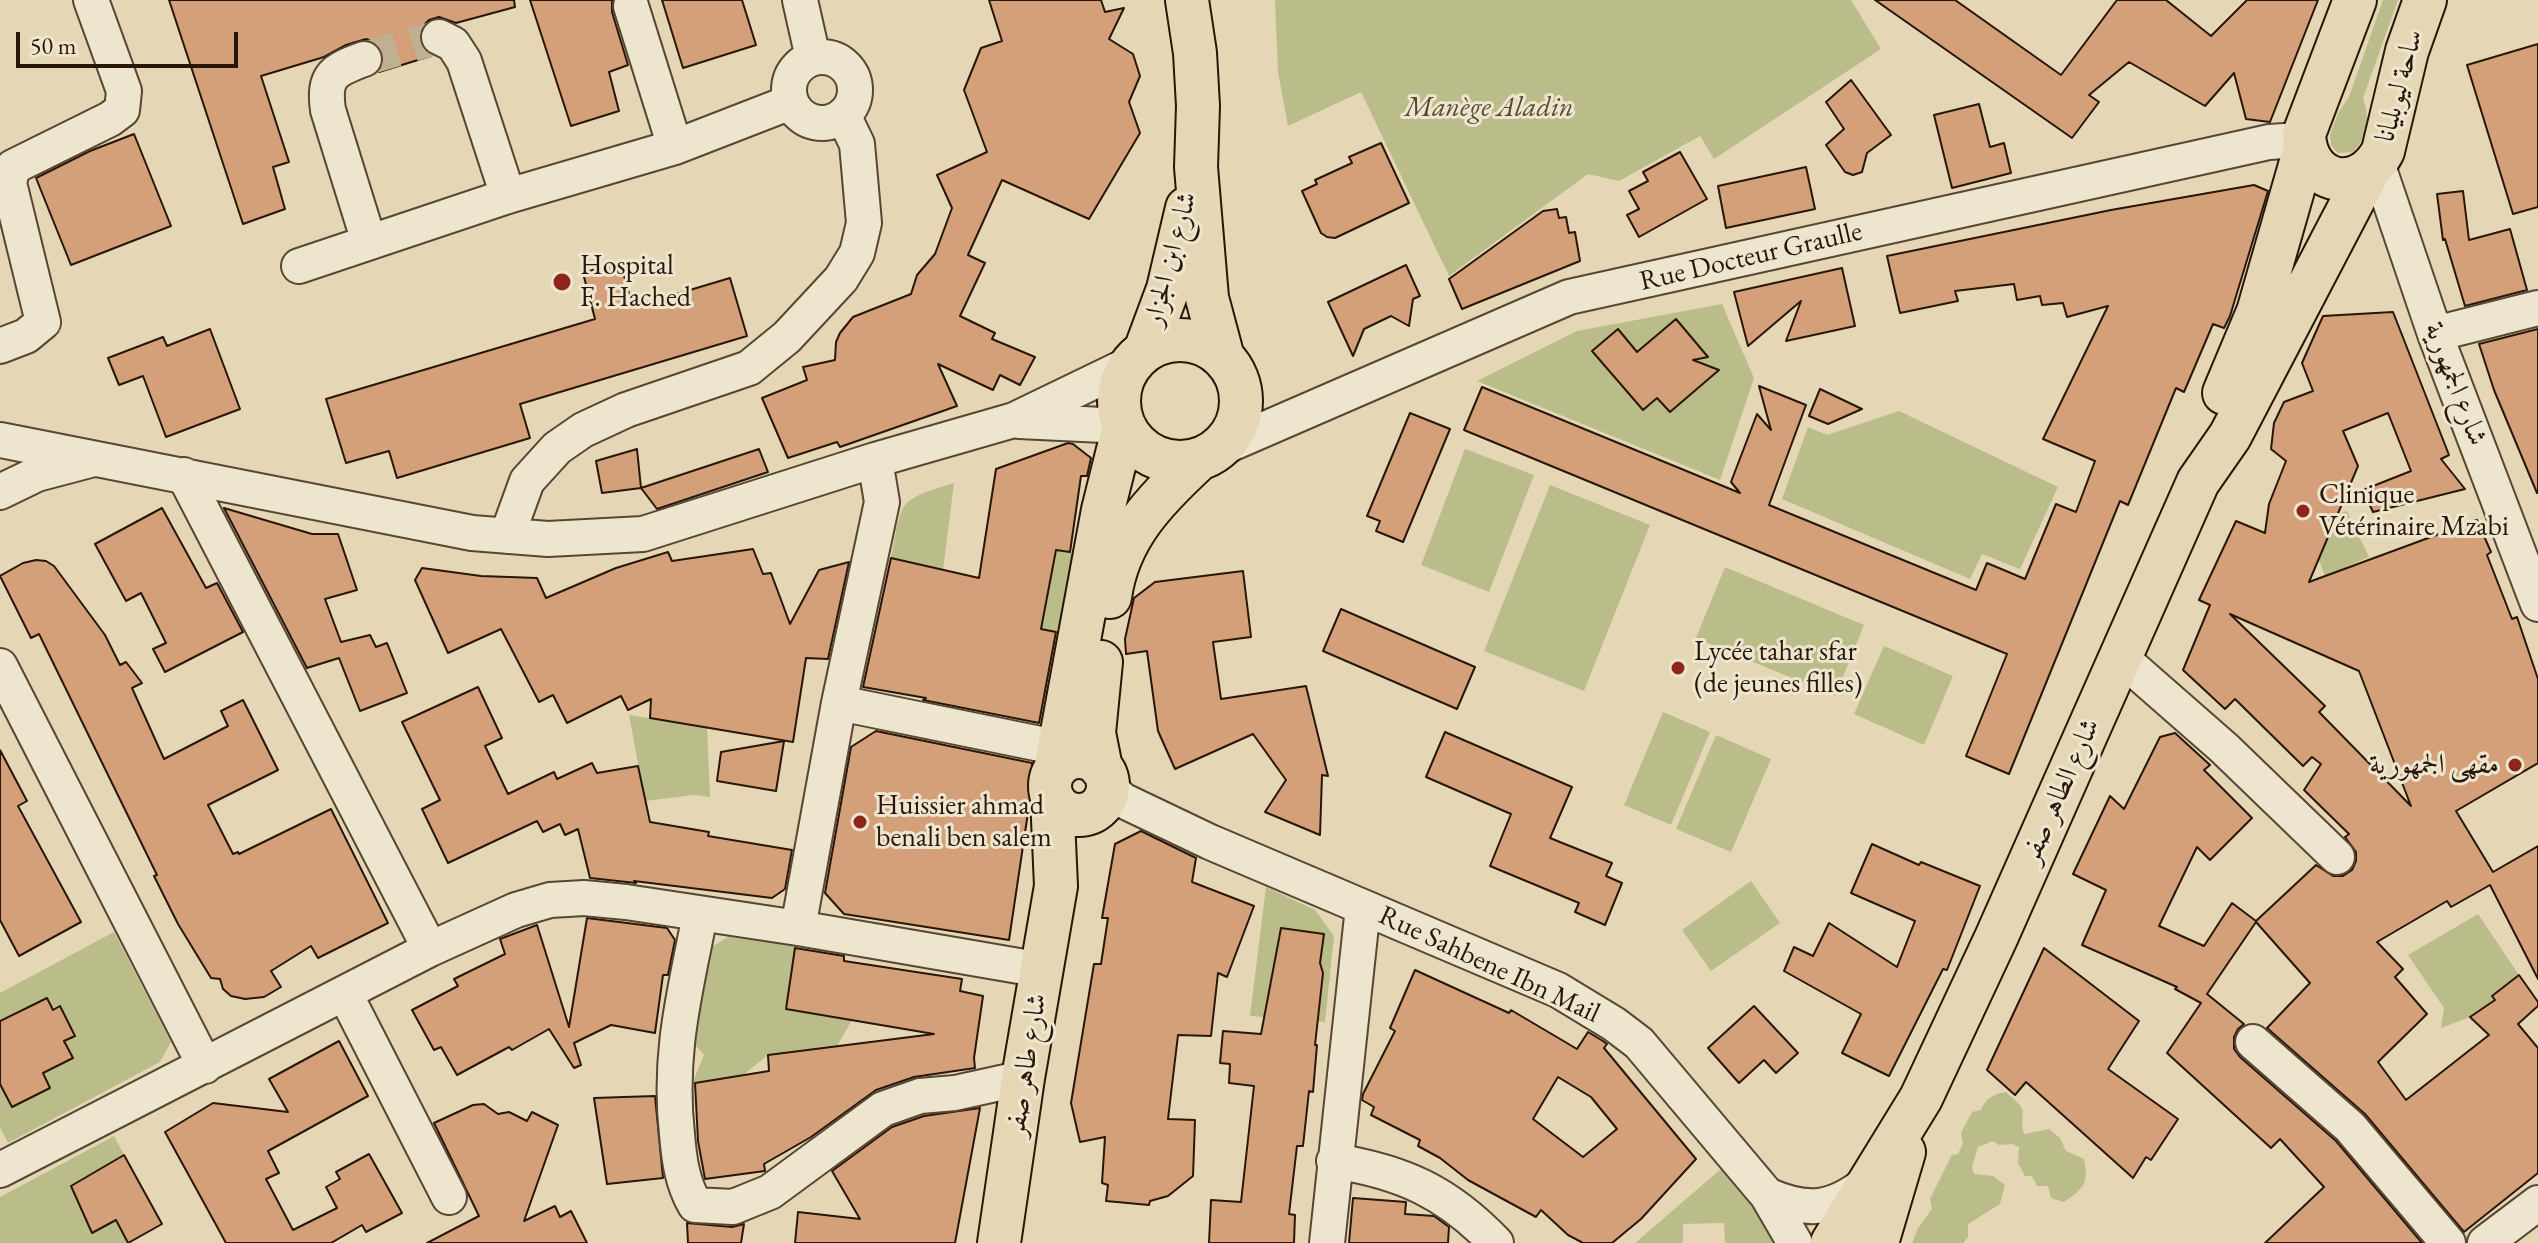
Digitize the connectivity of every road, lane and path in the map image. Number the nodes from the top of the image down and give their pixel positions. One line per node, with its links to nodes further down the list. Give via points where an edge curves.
1 (91, 0): 21 (street, via 124,91 122,110 13,167 9,183 43,322)
2 (800, 0): 8 (street)
3 (1187, 0): 14 (main road, شارع ابن الجزار, via 1198,106)
4 (2355, 0): 13 (main road, via 2304,134)
5 (2425, 0): 15 (main road, ساحة ليوبليانا, via 2383,151)
6 (631, 6): 12 (street)
7 (439, 37): 16 (street, via 453,44 464,61)
8 (813, 58): 10 (street, via 795,70 788,91); 11 (street, via 835,59 851,74 854,96)
9 (364, 59): 17 (street, via 338,70 326,88)
10 (791, 102): 11 (street, via 814,122); 12 (street)
11 (843, 115): 33 (street, via 857,144 864,223 857,253 841,279 787,337 749,368 626,410 557,448 527,481)
12 (675, 147): 16 (street)
13 (2305, 148): 15 (main road, ساحة ليوبليانا, via 2310,161 2331,178 2357,178); 27 (street, Rue Docteur Graulle, via 2269,142 1569,297); 31 (main road, شارع الطاهر صفر, via 2258,312 2211,425)
14 (1196, 167): 22 (main road, شارع ابن الجزار, via 1168,289); 23 (main road, شارع ابن الجزار, via 1207,298)
15 (2372, 168): 20 (street, شارع الجمهورية); 31 (main road, شارع الطاهر صفر, via 2230,436)
16 (508, 196): 17 (street)
17 (369, 242): 18 (street)
18 (299, 266)
19 (2538, 308): 20 (street)
20 (2435, 334): 34 (street, شارع الجمهورية)
21 (0, 346)
22 (1139, 357): 23 (main road, via 1164,342 1185,340); 24 (street); 25 (main road, via 1119,393)
23 (1223, 358): 27 (main road, via 1240,387 1241,404 1230,436)
24 (1014, 420): 25 (street); 29 (street)
25 (1124, 426): 27 (main road, via 1133,441 1155,456 1180,462); 38 (main road, شارع طاهر صفر, via 1103,510)
26 (0, 440): 28 (street)
27 (1208, 454): 39 (main road, via 1156,500 1124,546 1112,581 1094,733)
28 (97, 458): 30 (street); 32 (street, via 37,474)
29 (875, 460): 33 (street, via 643,534); 37 (street, via 882,502)
30 (184, 475): 33 (street); 45 (street)
31 (2198, 482): 35 (main road, شارع الطاهر صفر)
32 (0, 492)
33 (507, 536)
34 (2538, 604)
35 (2119, 656): 40 (street); 51 (main road, شارع الطاهر صفر)
36 (0, 666): 49 (street)
37 (839, 703): 38 (street); 44 (street)
38 (1056, 772): 39 (main road, via 1069,759 1087,758); 41 (main road, شارع طاهر صفر)
39 (1101, 788): 41 (main road, شارع طاهر صفر); 42 (street, Rue Sahbene Ibn Mail)
40 (2337, 857)
41 (1056, 886): 46 (main road, شارع طاهر صفر)
42 (1363, 907): 52 (street); 55 (street, Rue Sahbene Ibn Mail, via 1558,990 1614,1024 1639,1043)
43 (700, 915): 44 (street); 45 (street, via 584,898 550,900); 50 (street, via 673,1063 679,1159 695,1205 733,1207 770,1192 883,1109 920,1096)
44 (798, 928): 46 (street)
45 (430, 949): 47 (street)
46 (1042, 970): 50 (main road, شارع طاهر صفر)
47 (345, 994): 49 (street); 56 (street)
48 (2253, 1042): 64 (street, via 2350,1127)
49 (205, 1066): 53 (street)
50 (1023, 1078): 58 (main road, شارع طاهر صفر)
51 (1921, 1098): 54 (main road, شارع الطاهر صفر); 63 (main road, شارع الطاهر صفر)
52 (1334, 1161): 59 (street); 60 (street, via 1389,1171 1425,1187 1456,1206)
53 (0, 1170)
54 (1868, 1182): 55 (street, via 1831,1205 1798,1206); 62 (main road, شارع الطاهر صفر)
55 (1767, 1195): 61 (street, Rue Sahbene Ibn Mail)
56 (449, 1197)
57 (2538, 1203): 65 (street)
58 (999, 1243)
59 (1327, 1243)
60 (1496, 1243)
61 (1795, 1243)
62 (1832, 1243)
63 (1877, 1243)
64 (2448, 1243)
65 (2485, 1243)

